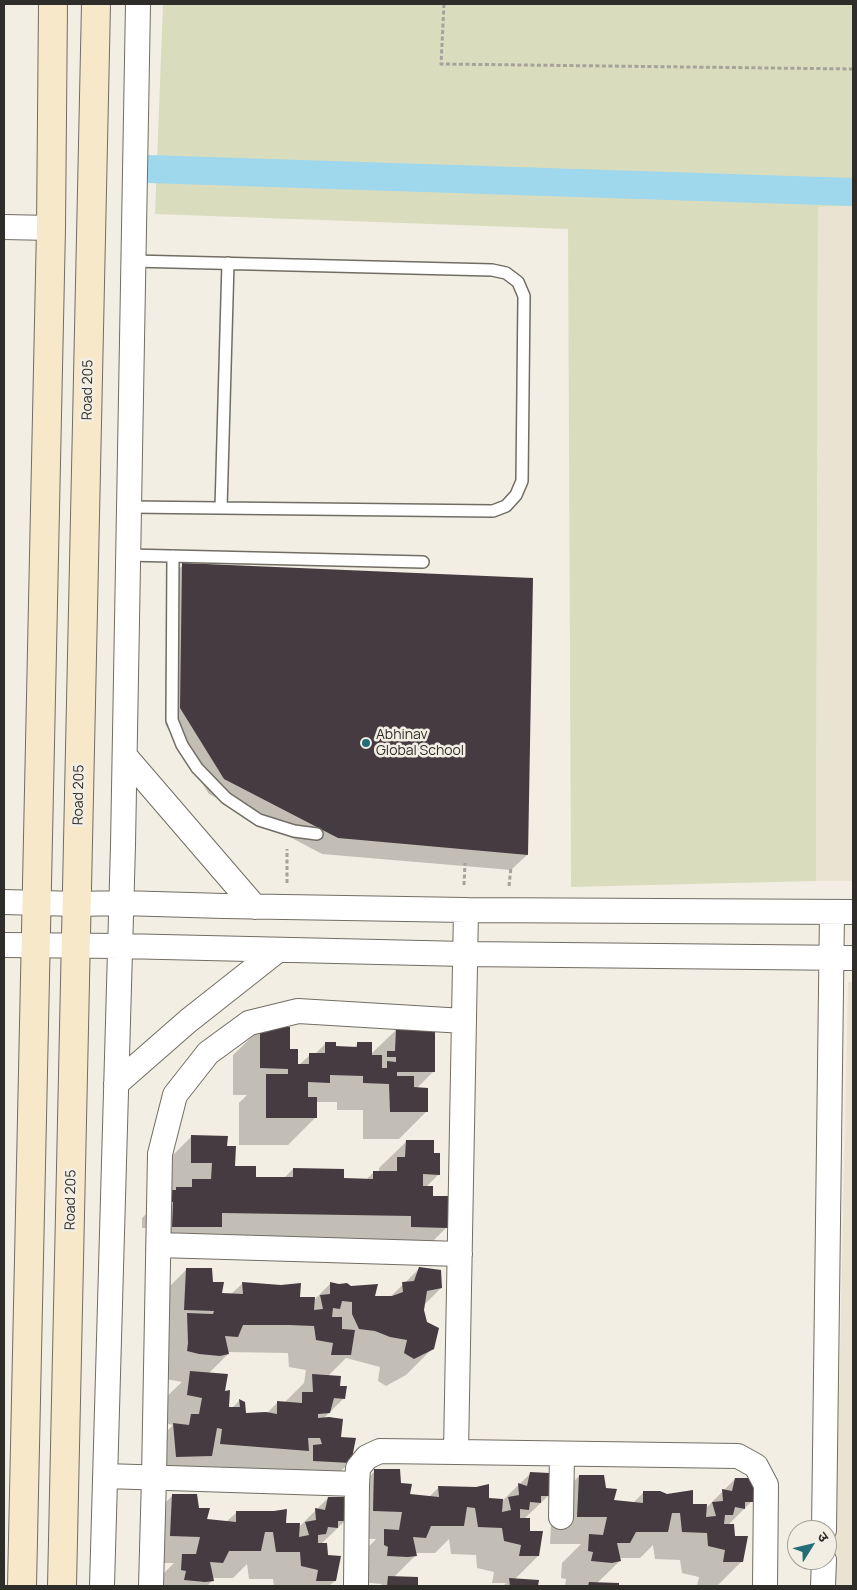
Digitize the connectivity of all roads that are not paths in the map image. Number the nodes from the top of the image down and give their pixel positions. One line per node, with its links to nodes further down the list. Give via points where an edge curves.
1 (54, 4): 5 (main road)
2 (96, 4): 18 (main road, Road 205)
3 (138, 4): 6 (street)
4 (4, 227): 5 (street)
5 (51, 228): 16 (main road)
6 (133, 261): 7 (lane); 8 (street)
7 (228, 263): 9 (lane); 9 (lane, via 506,273 518,282 524,296 522,481 506,506 493,511)
8 (129, 507): 9 (lane); 10 (street)
9 (221, 508)
10 (128, 555): 11 (lane); 13 (street)
11 (173, 556): 12 (lane); 14 (lane, via 172,720 182,745 197,768 226,798 259,820)
12 (423, 562)
13 (124, 756): 17 (street); 19 (street)
14 (317, 834)
15 (4, 902): 16 (street)
16 (36, 903): 18 (street); 23 (main road)
17 (122, 903): 18 (street); 19 (street); 25 (street)
18 (77, 904): 24 (main road, Road 205)
19 (256, 907): 20 (street)
20 (466, 910): 21 (street); 27 (street)
21 (843, 912): 28 (street)
22 (4, 945): 23 (street)
23 (35, 945): 24 (street); 41 (main road)
24 (77, 946): 25 (street); 42 (main road, Road 205)
25 (120, 946): 26 (street); 30 (street)
26 (278, 950): 27 (street); 30 (street, via 188,1021)
27 (465, 954): 28 (street); 29 (street)
28 (843, 958): 39 (street)
29 (464, 1021): 31 (street, via 298,1011 249,1023 216,1047 175,1095 160,1154); 32 (street)
30 (116, 1084): 35 (street)
31 (159, 1245): 32 (street); 36 (street)
32 (460, 1254): 33 (street)
33 (456, 1452): 34 (street); 37 (street, via 380,1451 367,1457 358,1468)
34 (562, 1454): 38 (street); 46 (street, via 738,1456 756,1466 766,1485)
35 (105, 1476): 36 (street); 43 (street)
36 (154, 1477): 37 (street); 44 (street)
37 (357, 1484): 45 (street)
38 (561, 1517)
39 (824, 1520)
40 (824, 1570): 47 (street)
41 (22, 1586)
42 (62, 1586)
43 (102, 1586)
44 (151, 1586)
45 (356, 1586)
46 (765, 1586)
47 (824, 1586)

